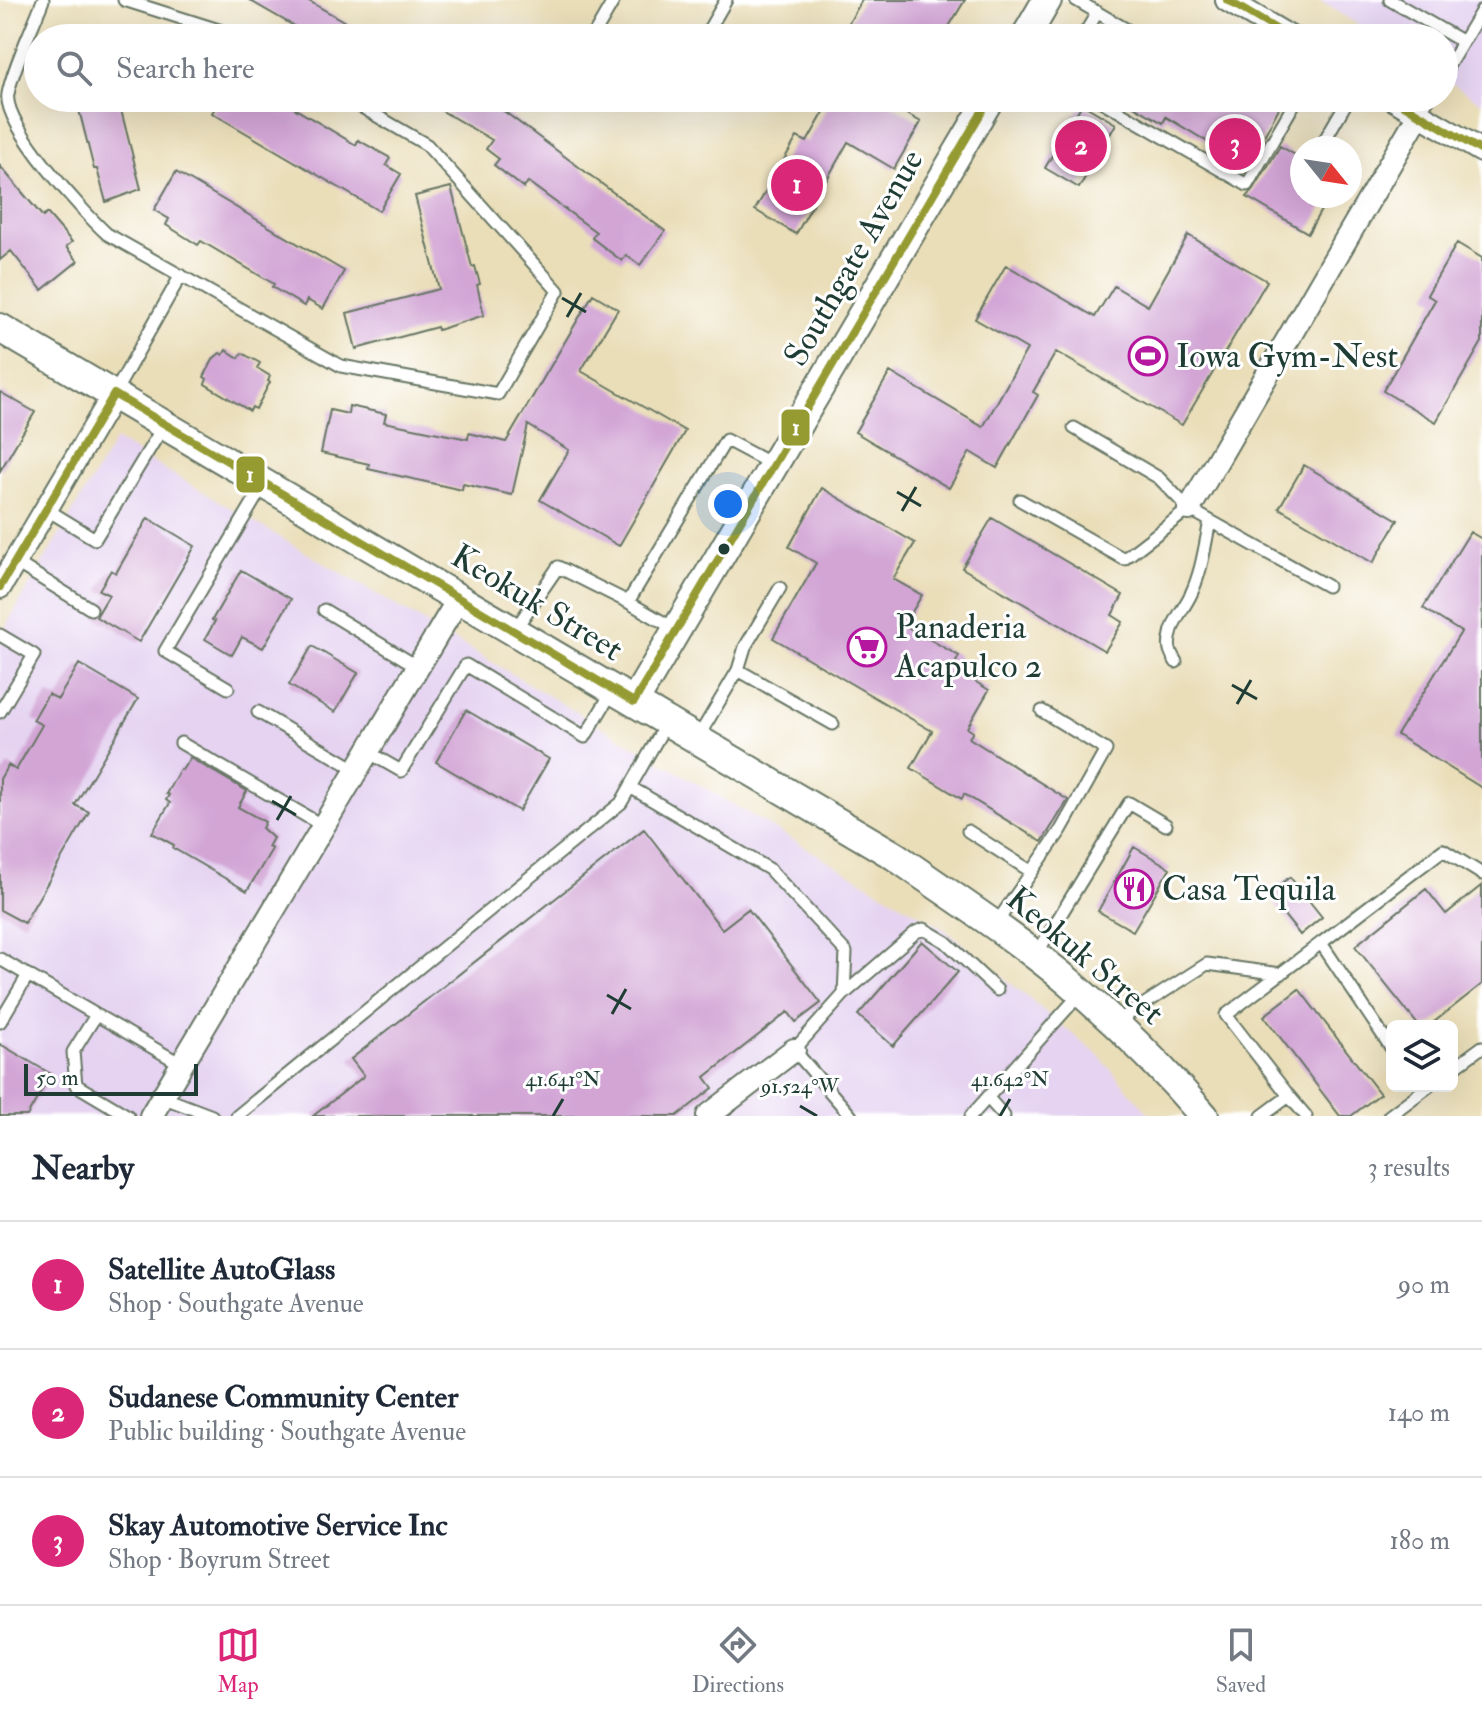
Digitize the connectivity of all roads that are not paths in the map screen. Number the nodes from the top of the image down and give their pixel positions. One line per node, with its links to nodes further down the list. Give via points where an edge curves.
1 (43, 0): 11 (lane)
2 (124, 0): 12 (lane)
3 (614, 0): 13 (lane)
4 (726, 0): 14 (lane)
5 (1047, 0): 15 (street)
6 (1076, 0): 10 (lane)
7 (1227, 0): 18 (street)
8 (1390, 0): 19 (lane)
9 (1482, 10): 21 (lane)
10 (1097, 13): 16 (lane); 17 (lane)
11 (34, 24)
12 (200, 24)
13 (600, 24)
14 (712, 24)
15 (1033, 24)
16 (1090, 24)
17 (1116, 24)
18 (1267, 24)
19 (1432, 24)
20 (1458, 39): 21 (lane)
21 (1463, 42): 22 (lane)
22 (1458, 50)
23 (24, 51): 33 (lane, via 7,97 15,123 78,207 107,234)
24 (370, 112): 33 (lane, via 427,145 558,291 498,394 341,366)
25 (982, 112): 38 (street, Southgate Avenue)
26 (1120, 112): 27 (lane, via 1247,185)
27 (1289, 112)
28 (1341, 112): 31 (lane)
29 (1421, 112): 42 (street)
30 (1432, 112): 32 (street)
31 (1327, 136)
32 (1482, 151)
33 (181, 275): 35 (lane)
34 (0, 328): 35 (street, Keokuk Street)
35 (114, 394): 36 (street, Keokuk Street); 41 (street)
36 (165, 425): 39 (street, Keokuk Street); 41 (lane, via 95,539)
37 (1074, 428): 42 (lane, via 1159,478)
38 (773, 466): 49 (lane, via 726,440); 52 (street, Southgate Avenue)
39 (264, 483): 48 (street, Keokuk Street); 58 (lane, via 165,651)
40 (1020, 500): 42 (lane, via 1124,559)
41 (46, 509): 44 (street)
42 (1189, 509): 43 (lane)
43 (1210, 521): 45 (lane); 55 (lane, via 1191,594 1173,624 1169,650)
44 (15, 562): 46 (street); 50 (lane)
45 (1327, 586)
46 (0, 587)
47 (780, 588): 57 (lane, via 745,647)
48 (459, 598): 53 (street, Keokuk Street); 56 (street)
49 (628, 602): 52 (lane); 53 (lane, via 558,567)
50 (91, 609)
51 (324, 610): 56 (lane)
52 (676, 630): 59 (street, Southgate Avenue)
53 (514, 631): 59 (street, Keokuk Street)
54 (0, 635): 61 (lane, via 34,655)
55 (1176, 662)
56 (418, 667): 67 (street)
57 (738, 670): 64 (lane); 65 (lane)
58 (228, 688)
59 (624, 696): 63 (street, Keokuk Street); 67 (lane, via 585,737 466,665 401,771)
60 (1042, 711): 72 (lane, via 1106,750)
61 (0, 712)
62 (258, 712): 67 (lane)
63 (667, 722): 65 (street, Keokuk Street); 68 (lane)
64 (833, 724)
65 (697, 739): 74 (street, Keokuk Street, via 895,856)
66 (181, 743): 70 (lane)
67 (363, 761): 70 (street)
68 (630, 787): 82 (lane, via 769,869 846,952); 97 (lane, via 621,803)
69 (1166, 825): 76 (lane, via 1129,803)
70 (323, 826): 89 (street)
71 (968, 831): 72 (lane)
72 (1032, 872): 74 (lane)
73 (1482, 874): 75 (lane, via 1443,850)
74 (995, 926): 76 (street, Keokuk Street)
75 (1321, 943): 78 (lane); 86 (lane)
76 (1035, 955): 81 (street, Keokuk Street)
77 (0, 959): 79 (lane)
78 (1281, 974): 85 (lane, via 1207,964); 92 (lane, via 1226,1015)
79 (28, 975): 83 (lane); 84 (lane)
80 (997, 990): 82 (lane, via 946,942 924,929)
81 (1081, 993): 85 (street, Keokuk Street); 93 (lane)
82 (844, 994): 88 (lane)
83 (96, 1015): 89 (lane); 95 (lane, via 73,1052 76,1085)
84 (0, 1022)
85 (1114, 1024): 102 (street, Keokuk Street)
86 (1386, 1040)
87 (1482, 1047): 90 (lane)
88 (794, 1050): 98 (street); 99 (lane)
89 (181, 1064): 94 (street)
90 (1458, 1065)
91 (1417, 1092): 105 (lane)
92 (1289, 1096): 103 (lane); 104 (lane)
93 (988, 1098): 100 (lane); 101 (lane)
94 (156, 1106): 96 (lane)
95 (128, 1116)
96 (212, 1116)
97 (237, 1116)
98 (708, 1116)
99 (851, 1116)
100 (971, 1116)
101 (1004, 1116)
102 (1204, 1116)
103 (1262, 1116)
104 (1306, 1116)
105 (1389, 1116)

